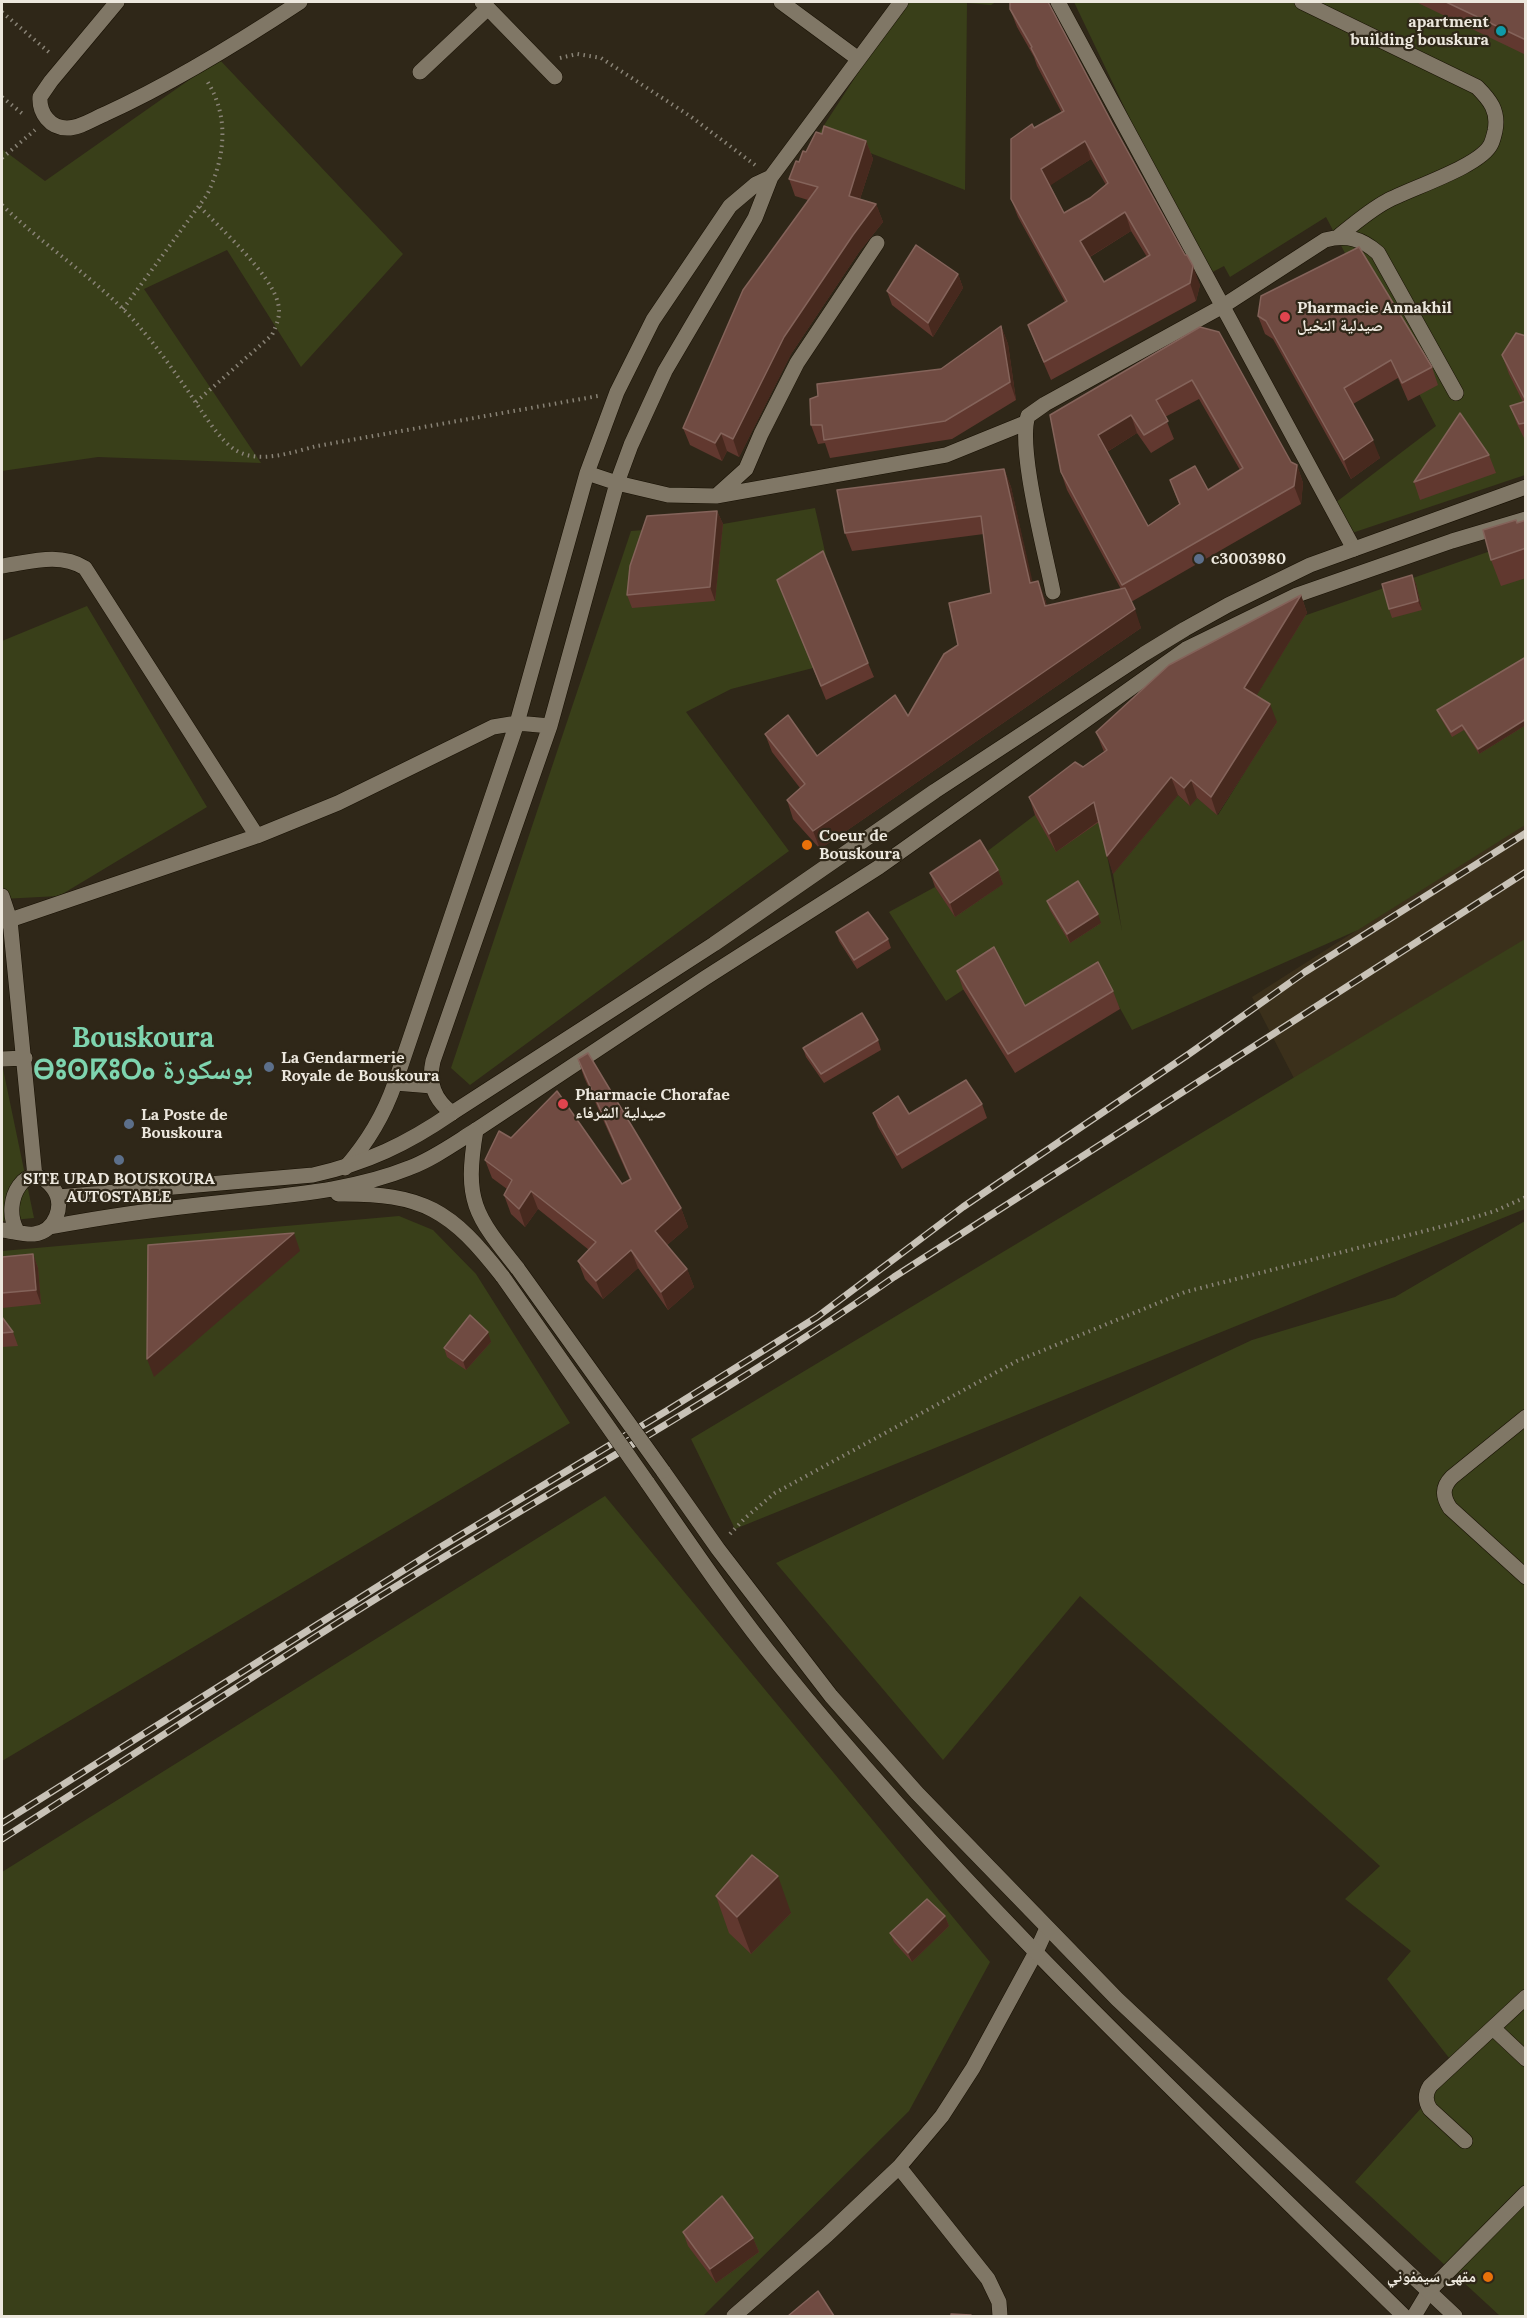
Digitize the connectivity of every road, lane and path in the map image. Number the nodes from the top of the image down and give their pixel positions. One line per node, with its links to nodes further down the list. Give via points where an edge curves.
1 (117, 2): 11 (street)
2 (300, 2): 12 (street)
3 (781, 2): 9 (street)
4 (901, 2): 9 (street)
5 (1058, 2): 23 (street)
6 (1302, 2): 21 (street, via 1477,87 1496,112 1491,146 1477,159 1387,201)
7 (485, 5): 10 (street); 13 (street)
8 (2, 12): 11 (path)
9 (857, 58): 18 (street)
10 (542, 63): 14 (street); 18 (path, via 578,54 601,58)
11 (65, 65): 16 (street, via 40,97)
12 (197, 65): 16 (street, via 77,126); 20 (path, via 217,100 222,146 216,177)
13 (420, 72)
14 (555, 77)
15 (2, 97): 16 (path)
16 (43, 123): 17 (path)
17 (2, 158)
18 (771, 177): 25 (street, via 742,194 725,213 653,320); 30 (street, via 755,218 665,371)
19 (2, 205): 24 (path)
20 (199, 206): 24 (path); 27 (path, via 268,282 279,313 272,335)
21 (1339, 236): 23 (street, via 1325,240); 26 (street, via 1368,244 1378,253)
22 (877, 243): 32 (street, via 797,363 746,469)
23 (1223, 306): 28 (street, via 1037,408); 34 (street)
24 (123, 309): 27 (path)
25 (617, 392): 27 (path, via 263,456 235,450); 29 (street)
26 (1456, 393)
27 (196, 402)
28 (1025, 423): 32 (street, via 946,455); 36 (street, via 1027,462)
29 (587, 473): 30 (street); 37 (street)
30 (617, 483): 32 (street, via 668,495); 38 (street)
31 (1526, 487): 34 (street)
32 (716, 496)
33 (1526, 519): 47 (street, via 1297,595 1186,649 879,867)
34 (1354, 549): 46 (street, via 1228,604 1144,654 935,791 714,944)
35 (2, 566): 39 (street, via 62,558 85,568)
36 (1053, 592)
37 (517, 723): 38 (street); 39 (street, via 482,731 338,803); 44 (street)
38 (550, 726): 45 (street, via 433,1061)
39 (257, 836): 41 (street)
40 (2, 896): 41 (street)
41 (6, 920): 42 (street)
42 (25, 1058): 43 (street); 49 (street)
43 (2, 1059)
44 (395, 1083): 45 (street); 48 (street, via 371,1136)
45 (432, 1086): 46 (street, via 442,1106)
46 (452, 1113): 48 (street, via 390,1151)
47 (476, 1130): 50 (street, via 395,1173); 57 (street, bridge, via 471,1163 477,1211)
48 (345, 1168): 51 (street, via 279,1179)
49 (35, 1177): 51 (street, via 45,1180); 53 (street, via 14,1182)
50 (293, 1195): 54 (street); 60 (street, bridge, via 396,1197 426,1206 461,1228 503,1277 778,1664 892,1798)
51 (58, 1197): 54 (street, via 58,1213)
52 (1526, 1197): 57 (path, via 1452,1224 1185,1292 1017,1361 775,1493 745,1518)
53 (2, 1200): 55 (street)
54 (50, 1227): 55 (street, via 34,1234)
55 (9, 1231)
56 (1522, 1424): 58 (street, via 1452,1477 1443,1492 1450,1508)
57 (718, 1549): 59 (street, via 862,1732)
58 (1526, 1576)
59 (1047, 1928): 60 (street); 67 (street, via 1117,1999)
60 (1036, 1952): 65 (street, via 973,2068 942,2116); 70 (street)
61 (1526, 1997): 62 (street)
62 (1493, 2028): 63 (street); 64 (street, via 1427,2091 1430,2109)
63 (1526, 2059)
64 (1465, 2141)
65 (898, 2168): 68 (street); 69 (street, via 988,2279 999,2302)
66 (1526, 2193): 67 (street)
67 (1429, 2290): 71 (street); 72 (street)
68 (734, 2316)
69 (1000, 2316)
70 (1404, 2316)
71 (1414, 2316)
72 (1455, 2316)

